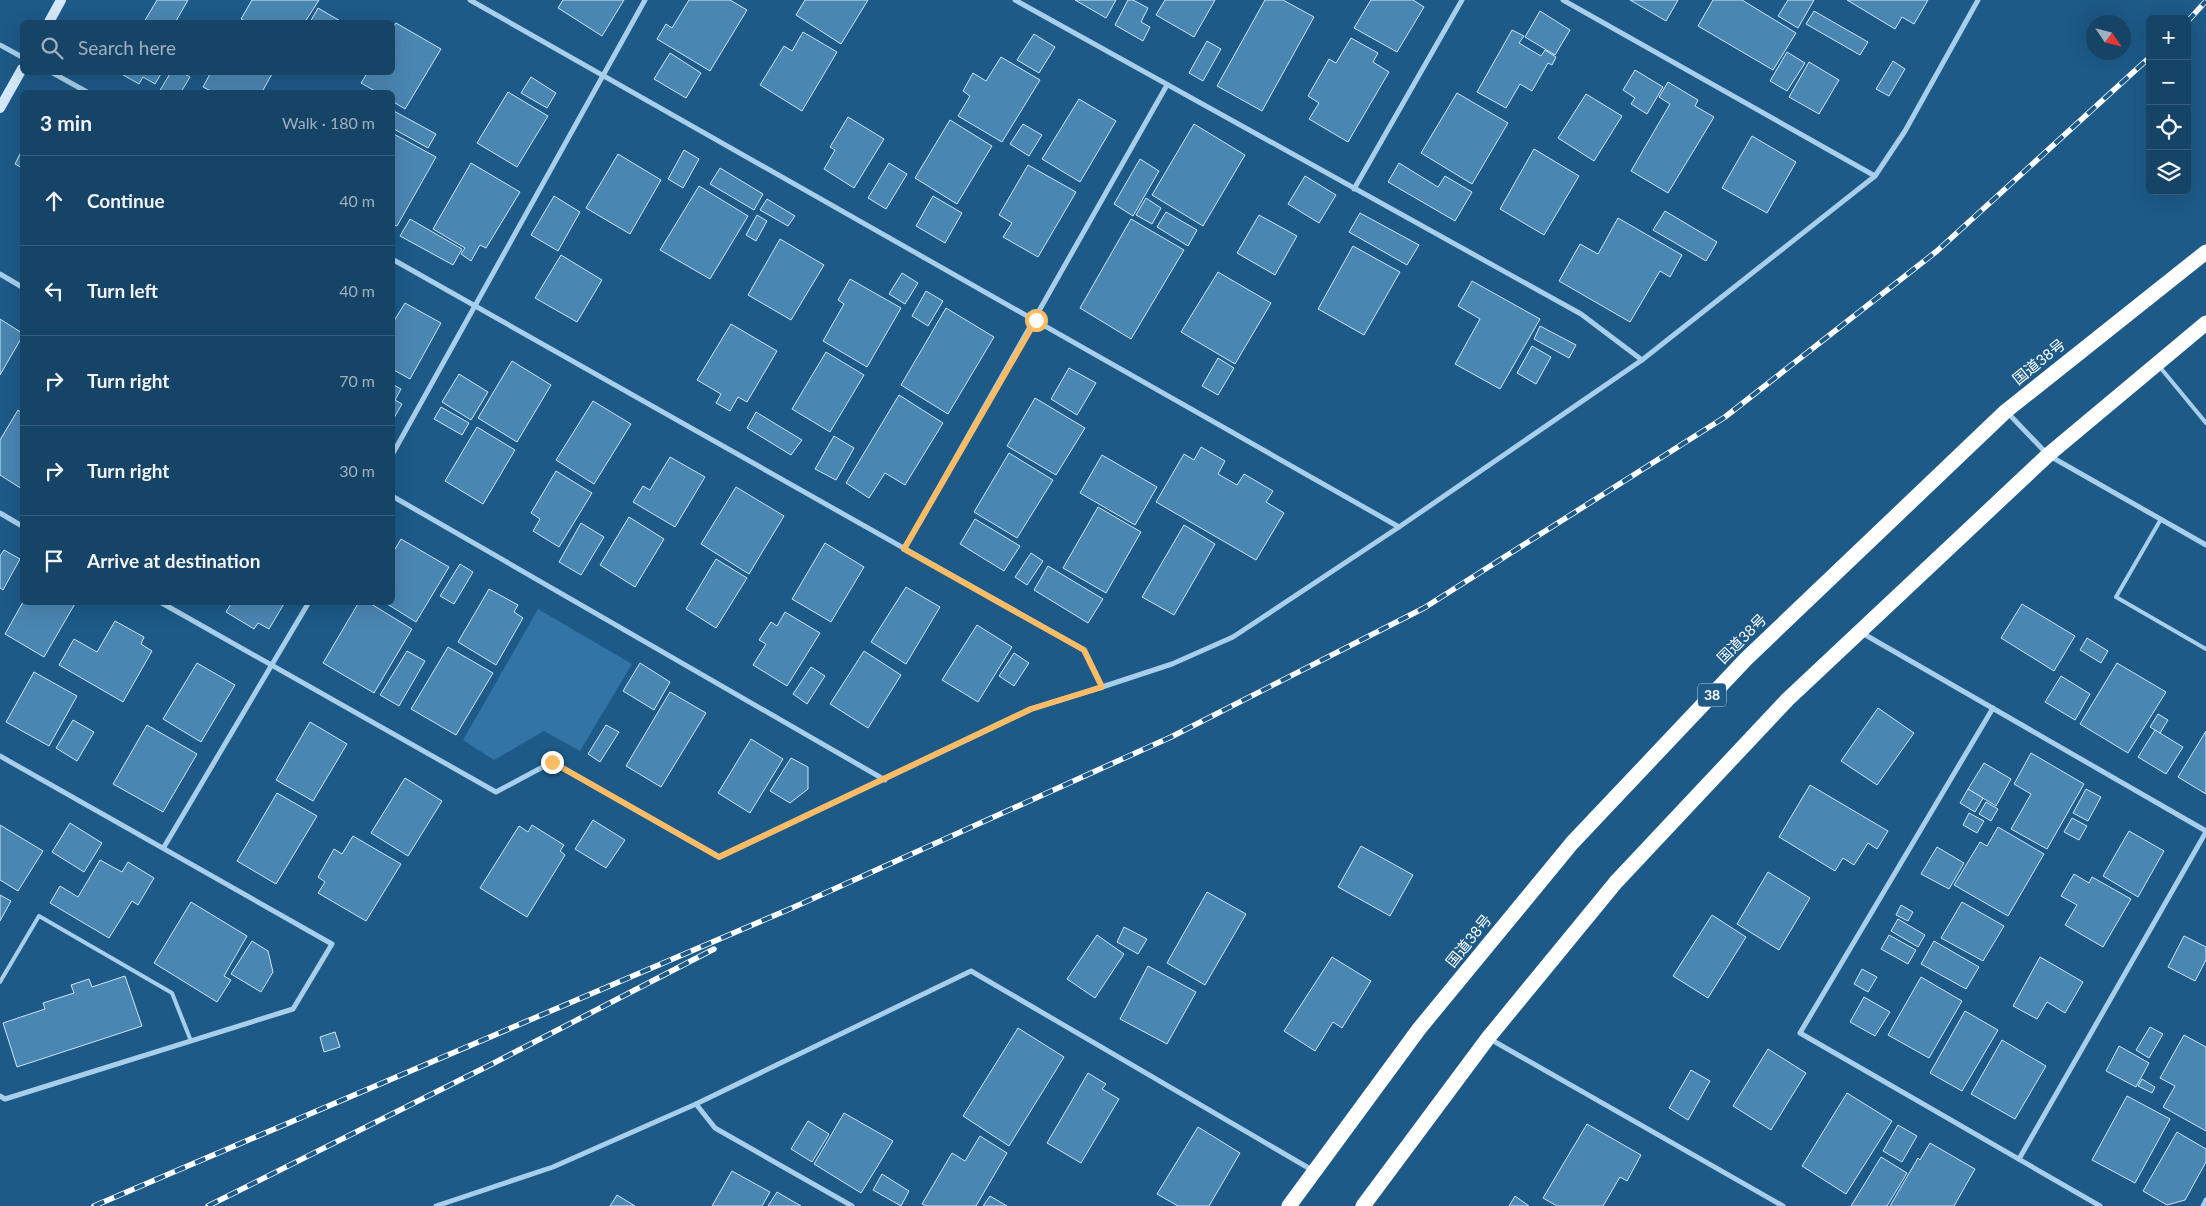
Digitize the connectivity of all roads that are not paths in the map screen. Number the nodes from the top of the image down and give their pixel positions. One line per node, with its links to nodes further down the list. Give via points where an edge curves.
1 (61, 0): 8 (street)
2 (470, 0): 12 (street)
3 (645, 0): 12 (street)
4 (1015, 0): 14 (street)
5 (1462, 0): 18 (street)
6 (1563, 0): 17 (street)
7 (1978, 0): 17 (street)
8 (49, 20)
9 (0, 45): 10 (street)
10 (20, 56)
11 (20, 72): 16 (street)
12 (602, 74): 23 (street); 24 (street)
13 (56, 75): 15 (street)
14 (1167, 85): 18 (street); 24 (street)
15 (83, 90)
16 (0, 108)
17 (1875, 176): 26 (street)
18 (1354, 190): 26 (street, via 1580,314)
19 (2206, 252): 28 (highway, 国道38号 / 38)
20 (395, 261): 23 (street)
21 (0, 274): 22 (street)
22 (20, 286)
23 (476, 304): 30 (street); 38 (street)
24 (1036, 320): 36 (street); 38 (street)
25 (2206, 324): 27 (highway)
26 (1642, 360): 36 (street)
27 (2158, 364): 29 (lane); 31 (highway)
28 (2006, 410): 31 (street); 56 (highway, 国道38号 / 38, via 1746,659 1572,843 1419,1029)
29 (2206, 423)
30 (395, 450)
31 (2048, 455): 34 (street); 41 (highway)
32 (395, 498): 47 (street)
33 (0, 513): 35 (street)
34 (2161, 519): 37 (street); 42 (lane, via 2116,597)
35 (20, 525)
36 (1400, 527): 44 (street, via 1233,637 1172,664)
37 (2206, 545)
38 (904, 549): 44 (street, via 1084,650)
39 (165, 605): 43 (street)
40 (307, 605): 43 (street)
41 (1859, 631): 45 (street); 51 (highway, via 1787,700 1616,882)
42 (2206, 649)
43 (273, 666): 47 (street, via 496,792 552,762 719,857); 49 (street)
44 (1102, 687): 47 (street, via 1031,709)
45 (1993, 708): 48 (street); 55 (street, via 1800,1033)
46 (0, 756): 49 (street)
47 (885, 780)
48 (2206, 832): 55 (street)
49 (164, 847): 52 (street, via 332,944 293,1009)
50 (0, 982): 52 (lane, via 40,916 172,993)
51 (1488, 1038): 61 (highway); 62 (street)
52 (191, 1041): 53 (street, via 5,1099)
53 (0, 1096)
54 (696, 1104): 56 (street, via 972,970); 58 (street, via 553,1167); 59 (street, via 715,1128)
55 (2019, 1159): 63 (street)
56 (1314, 1172): 60 (highway, 国道38号 / 38)
57 (2206, 1200): 64 (street)
58 (436, 1206)
59 (852, 1206)
60 (1289, 1206)
61 (1363, 1206)
62 (1783, 1206)
63 (2100, 1206)
64 (2203, 1206)

